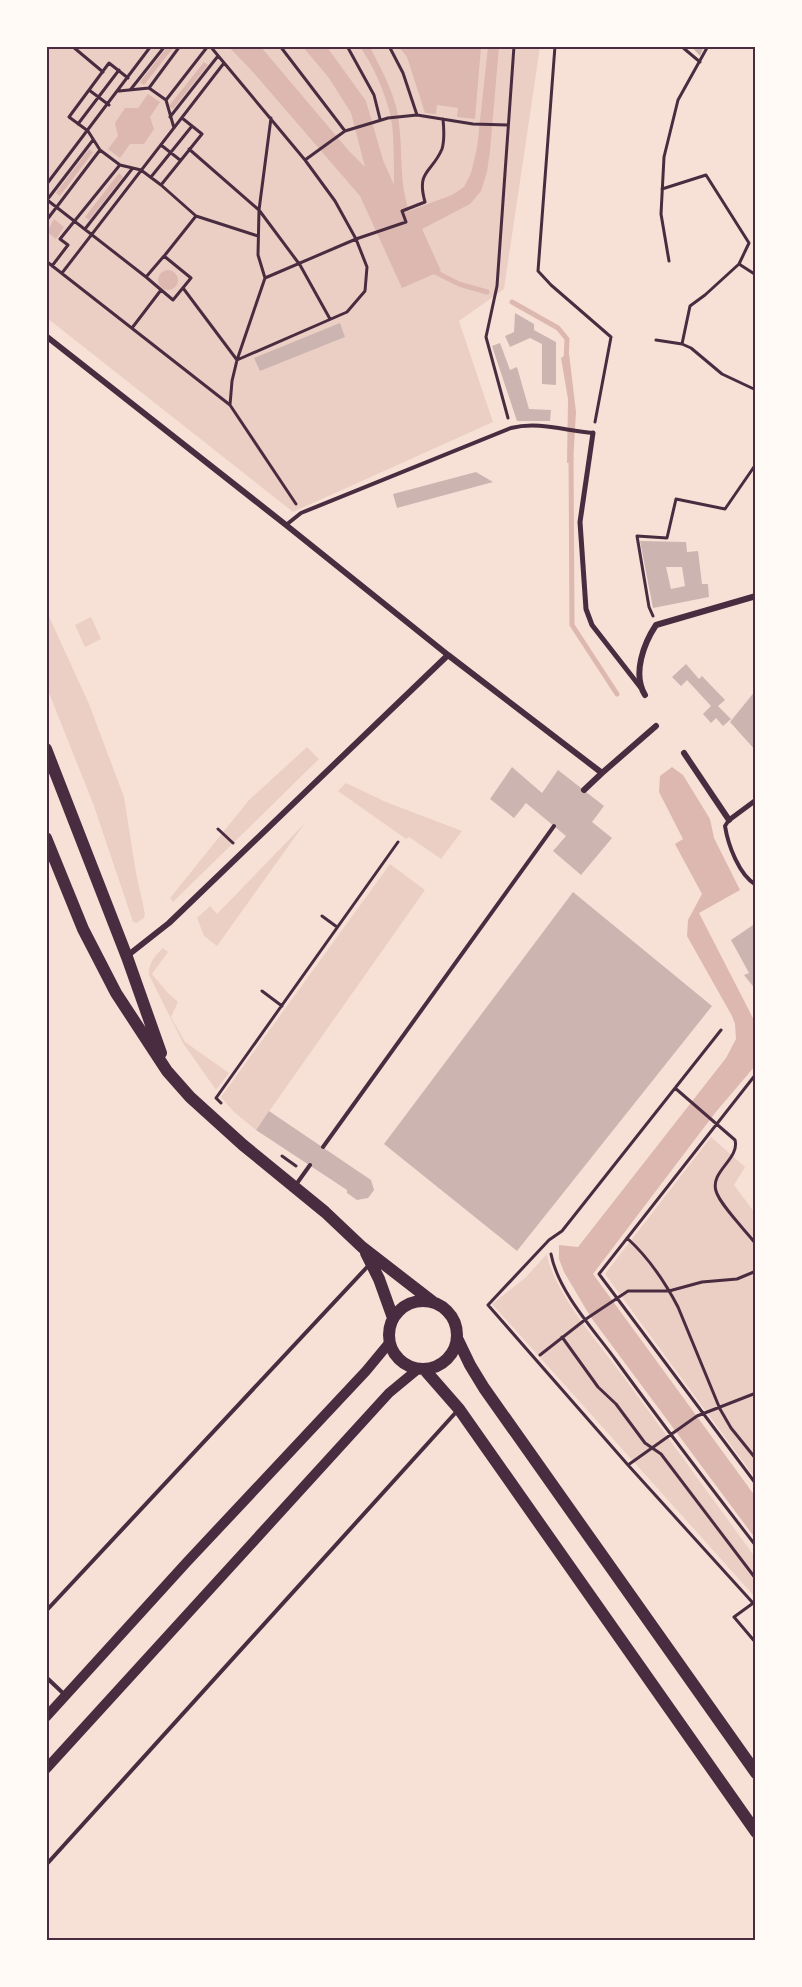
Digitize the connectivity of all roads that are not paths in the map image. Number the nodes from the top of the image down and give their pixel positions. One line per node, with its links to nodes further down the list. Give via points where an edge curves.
1 (46, 336): 3 (street)
2 (593, 433): 3 (lane, via 553,426 511,428 301,513); 6 (street, via 580,522 586,609 592,625)
3 (286, 525): 5 (street)
4 (756, 596): 6 (street, via 656,625 642,652)
5 (448, 655): 10 (street); 17 (street, via 169,923)
6 (643, 692)
7 (656, 726): 10 (street)
8 (46, 749): 17 (main road)
9 (684, 753): 13 (street)
10 (602, 772): 11 (street)
11 (584, 790)
12 (756, 800): 13 (street)
13 (729, 820): 16 (lane, via 725,826 731,850 749,881)
14 (554, 826): 19 (lane)
15 (46, 838): 18 (main road, via 111,984)
16 (756, 885)
17 (127, 957): 18 (main road)
18 (167, 1071): 21 (main road, via 190,1097)
19 (323, 1147)
20 (310, 1165): 21 (lane)
21 (295, 1187): 22 (main road)
22 (362, 1247): 23 (main road); 24 (main road)
23 (371, 1263): 25 (main road); 30 (lane)
24 (433, 1302): 25 (main road, via 410,1303); 26 (main road, via 454,1320)
25 (393, 1318): 27 (main road)
26 (457, 1338): 28 (main road, via 447,1360 436,1367); 35 (main road, via 483,1388)
27 (390, 1342): 28 (main road, via 400,1360); 32 (main road)
28 (421, 1369): 29 (main road); 34 (main road, via 389,1393)
29 (459, 1409): 36 (main road); 37 (lane)
30 (46, 1611)
31 (46, 1677): 32 (lane)
32 (66, 1695): 33 (main road)
33 (46, 1717)
34 (46, 1769)
35 (756, 1773)
36 (756, 1832)
37 (46, 1866)

